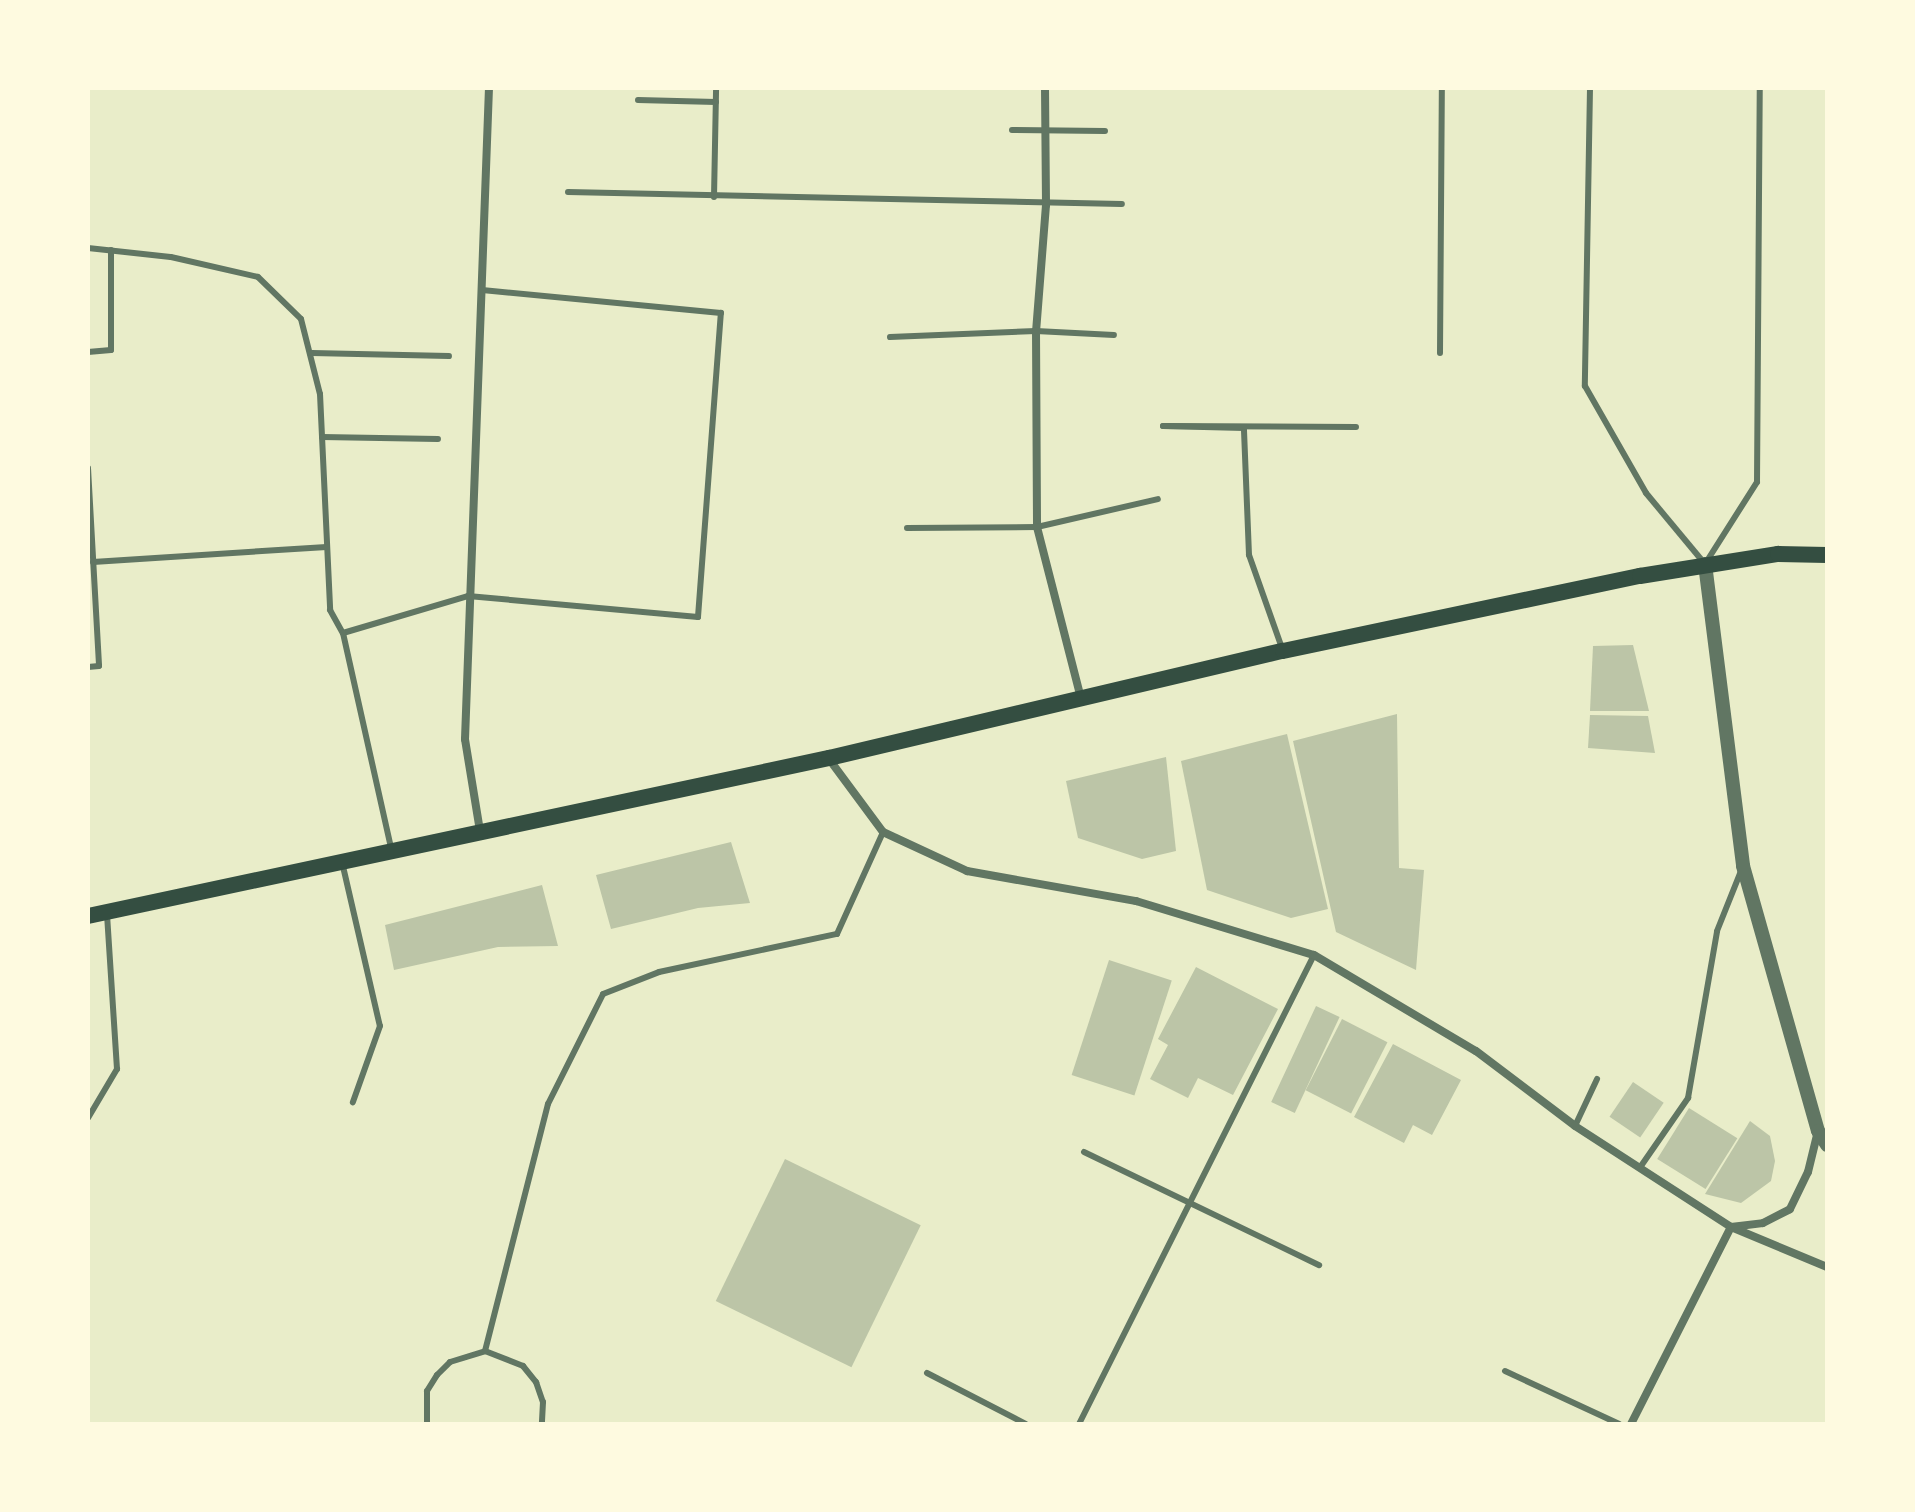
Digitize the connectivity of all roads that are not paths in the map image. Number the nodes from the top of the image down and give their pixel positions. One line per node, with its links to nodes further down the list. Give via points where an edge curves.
1 (489, 88): 18 (street)
2 (716, 88): 8 (lane)
3 (1045, 88): 10 (street)
4 (1442, 88): 24 (lane)
5 (1590, 88): 37 (lane, via 1585,386 1646,493)
6 (1760, 88): 37 (lane, via 1757,482)
7 (638, 100): 8 (lane)
8 (716, 102): 13 (lane)
9 (1012, 130): 10 (lane)
10 (1045, 130): 11 (lane); 15 (street)
11 (1105, 131)
12 (568, 192): 13 (lane)
13 (714, 197): 15 (lane)
14 (1122, 204): 15 (lane)
15 (1046, 205): 19 (street)
16 (88, 248): 17 (lane)
17 (111, 250): 22 (lane, via 111,350); 23 (lane, via 258,277 301,319)
18 (482, 290): 38 (street); 38 (lane, via 721,313 698,617)
19 (1036, 331): 20 (lane); 21 (lane); 32 (street)
20 (1114, 335)
21 (890, 337)
22 (88, 352)
23 (312, 353): 25 (lane); 27 (lane)
24 (1440, 353)
25 (449, 356)
26 (1356, 427): 40 (lane, via 1163,426 1244,428 1249,555)
27 (322, 437): 28 (lane); 34 (lane)
28 (438, 439)
29 (88, 468): 30 (lane)
30 (89, 497): 36 (lane)
31 (1158, 499): 32 (lane)
32 (1037, 527): 33 (lane); 42 (street)
33 (907, 528)
34 (327, 547): 36 (lane); 39 (lane, via 330,610)
35 (1827, 555): 37 (main road, via 1778,554)
36 (93, 562): 41 (lane, via 99,666)
37 (1705, 564): 40 (main road); 48 (street)
38 (468, 596): 39 (lane); 44 (street, via 465,739)
39 (343, 633): 46 (lane)
40 (1283, 651): 42 (main road)
41 (88, 667)
42 (1081, 698): 43 (main road)
43 (829, 758): 44 (main road); 45 (street)
44 (480, 831): 46 (main road)
45 (883, 832): 51 (street, via 967,871 1136,901); 64 (lane, via 837,934 659,972 603,994 548,1104)
46 (391, 851): 47 (main road)
47 (342, 862): 49 (main road); 53 (lane, via 380,1026)
48 (1743, 866): 56 (street); 59 (lane, via 1717,931 1688,1098)
49 (107, 911): 50 (main road); 54 (lane, via 117,1069)
50 (88, 916)
51 (1314, 955): 55 (street, via 1476,1051); 60 (lane)
52 (1597, 1079): 55 (lane)
53 (353, 1102)
54 (88, 1118)
55 (1575, 1126): 59 (street)
56 (1822, 1129): 57 (street); 61 (street, via 1790,1209 1763,1223)
57 (1827, 1145)
58 (1084, 1152): 60 (lane)
59 (1641, 1166): 61 (street)
60 (1189, 1204): 62 (lane); 70 (lane)
61 (1731, 1227): 63 (street); 72 (street)
62 (1319, 1265)
63 (1827, 1267)
64 (485, 1351): 67 (lane, via 450,1362 437,1375 427,1391); 68 (lane, via 523,1366 536,1382)
65 (1505, 1371): 71 (lane)
66 (927, 1373): 69 (lane)
67 (427, 1424)
68 (542, 1424)
69 (1026, 1424)
70 (1079, 1424)
71 (1619, 1424)
72 (1631, 1424)

